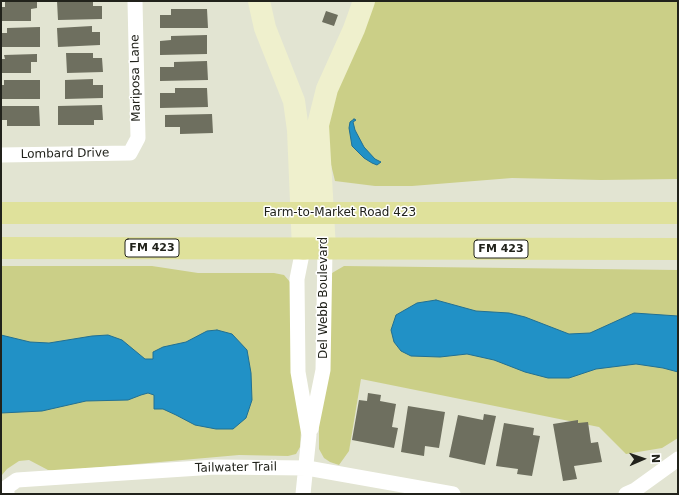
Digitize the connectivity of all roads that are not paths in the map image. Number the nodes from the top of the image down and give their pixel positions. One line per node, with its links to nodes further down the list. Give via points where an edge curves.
1 (135, 1): 4 (street, Mariposa Lane, via 138,138)
2 (259, 1): 8 (street, Del Webb Boulevard, via 265,28 294,101)
3 (364, 1): 8 (street, Del Webb Boulevard, via 327,89 318,125)
4 (130, 153): 5 (street, Lombard Drive)
5 (1, 155)
6 (1, 213): 8 (main road, Farm-to-Market Road 423)
7 (678, 213): 8 (main road, Farm-to-Market Road 423)
8 (313, 214): 10 (street, Del Webb Boulevard); 11 (street, Del Webb Boulevard)
9 (1, 248): 10 (main road, FM 423)
10 (303, 249): 11 (main road, FM 423); 13 (street, Del Webb Boulevard, via 297,279 298,372)
11 (324, 249): 12 (main road, FM 423); 13 (street, Del Webb Boulevard, via 323,370)
12 (678, 249)
13 (309, 435): 15 (street, Del Webb Boulevard)
14 (678, 459): 16 (street)
15 (307, 468): 17 (street, Tailwater Trail, via 215,467 17,480 7,487); 18 (street, Del Webb Boulevard); 19 (street, Tailwater Trail)
16 (633, 493)
17 (7, 494)
18 (303, 494)
19 (453, 494)

